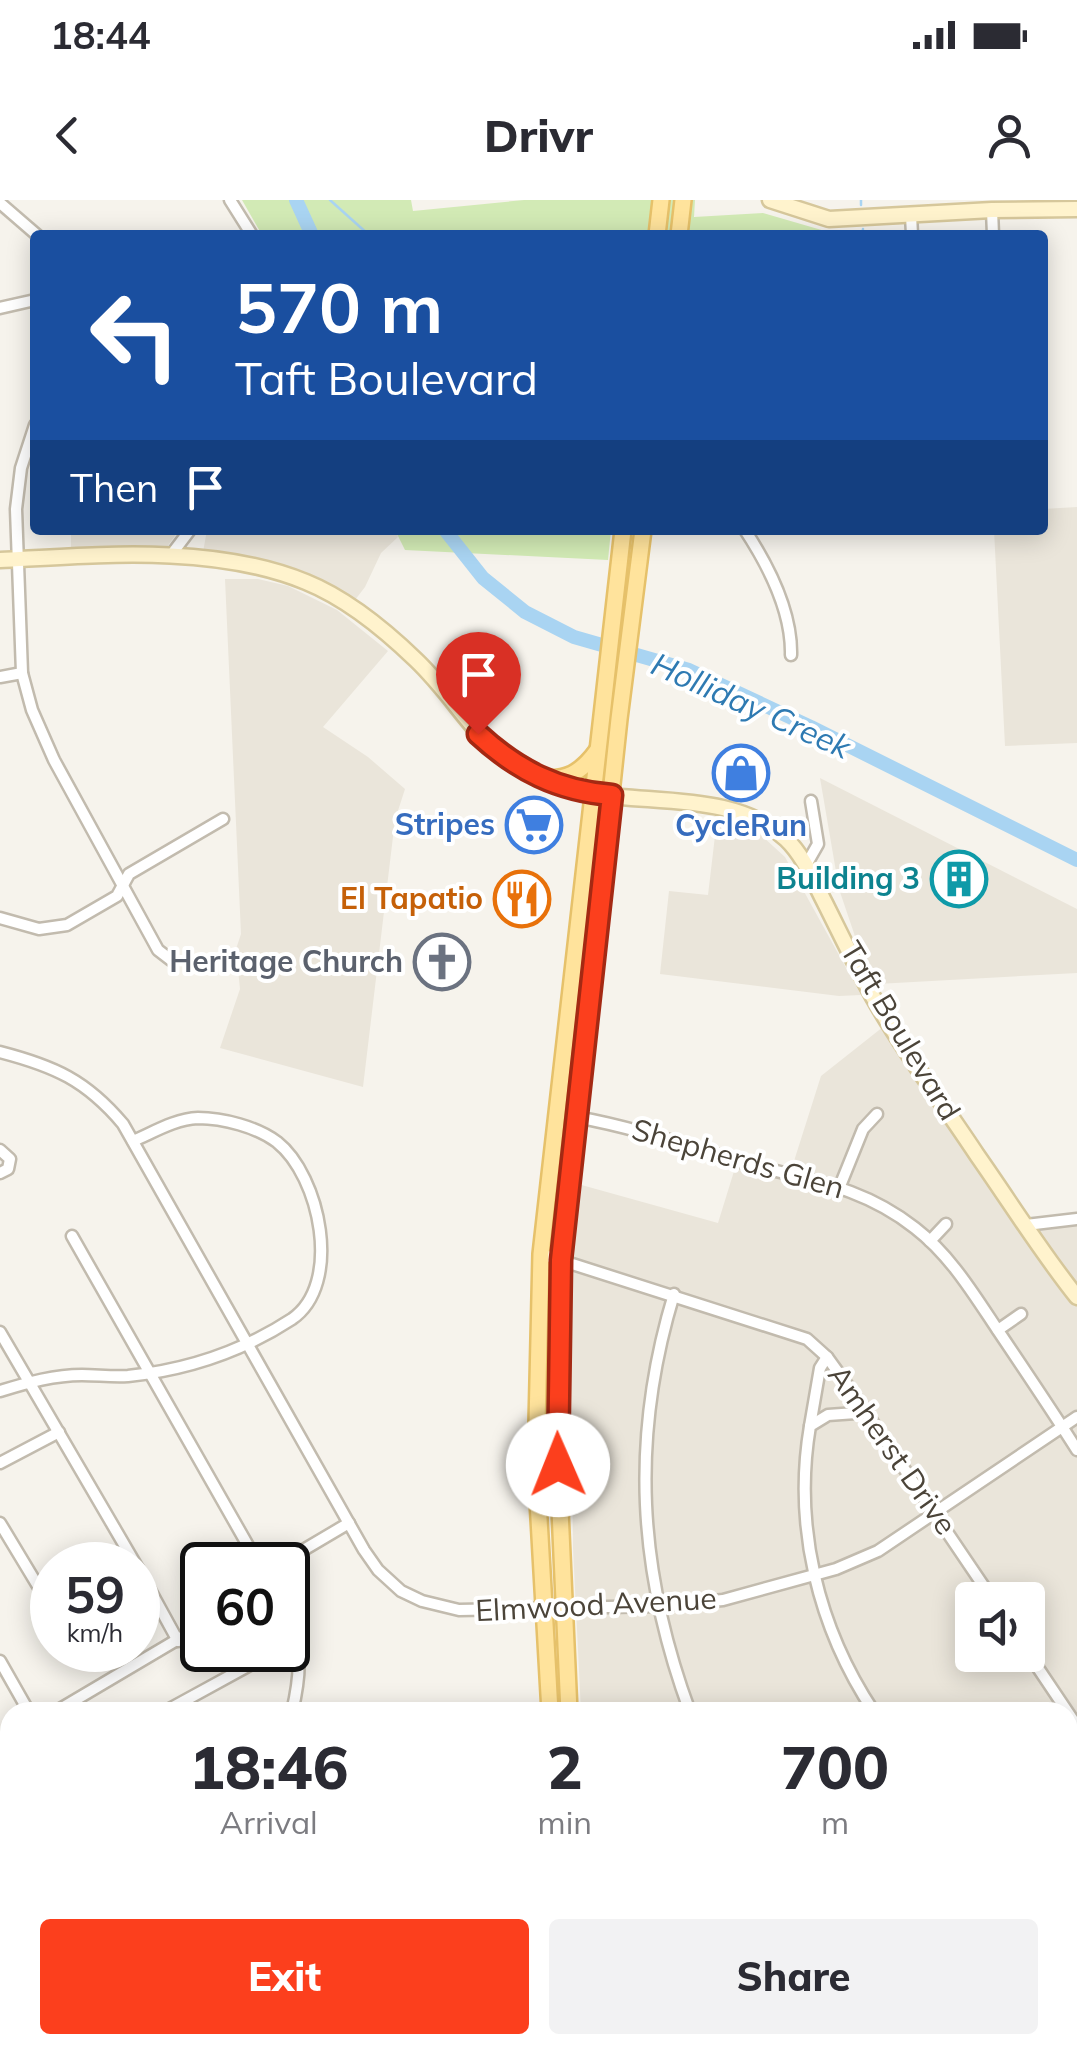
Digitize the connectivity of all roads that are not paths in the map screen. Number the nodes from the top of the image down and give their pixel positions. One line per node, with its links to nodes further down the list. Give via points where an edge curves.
1 (230, 200): 10 (street)
2 (661, 200): 11 (main road)
3 (683, 200): 12 (main road)
4 (770, 200): 8 (street, via 829,219)
5 (0, 203): 9 (street)
6 (992, 210): 7 (street); 8 (street); 14 (street)
7 (1077, 210)
8 (911, 215): 13 (street)
9 (31, 230)
10 (249, 230)
11 (658, 230)
12 (679, 230)
13 (912, 230)
14 (994, 230)
15 (30, 301): 16 (street)
16 (0, 308)
17 (30, 442): 23 (street, via 18,483)
18 (186, 535): 22 (street)
19 (624, 535): 25 (main road)
20 (642, 535): 25 (main road)
21 (747, 535): 26 (street, via 776,590)
22 (171, 555): 23 (street, Taft Boulevard); 31 (street, Taft Boulevard, via 274,572 332,594 421,664 503,757)
23 (16, 559): 24 (street, Taft Boulevard); 27 (street)
24 (0, 560)
25 (625, 604): 29 (main road)
26 (791, 655)
27 (22, 672): 28 (street); 37 (street, via 54,760)
28 (0, 677)
29 (611, 718): 30 (main road); 33 (main road)
30 (599, 748): 31 (main road, via 571,776); 32 (main road)
31 (540, 778): 32 (street, Taft Boulevard)
32 (592, 794): 33 (street, Taft Boulevard); 40 (main road)
33 (612, 795): 36 (street, Taft Boulevard, via 754,818 786,839); 39 (main road)
34 (811, 801): 36 (street, via 818,844)
35 (223, 819): 37 (street, via 129,874)
36 (806, 865): 51 (street, Taft Boulevard, via 888,1024)
37 (124, 887): 38 (street, via 67,925 39,929); 41 (street, via 158,950)
38 (0, 918)
39 (596, 941): 40 (main road); 44 (main road)
40 (576, 942): 54 (main road)
41 (171, 960)
42 (0, 1052): 45 (street, Elmwood Avenue, via 71,1076 110,1108)
43 (877, 1114): 48 (street, via 863,1129)
44 (576, 1118): 48 (street, Shepherds Glen); 55 (main road)
45 (133, 1141): 61 (street, Elmwood Avenue); 61 (street, via 177,1122 222,1120 269,1137 295,1161 316,1219 320,1279 293,1318)
46 (0, 1150): 47 (street, via 10,1159)
47 (0, 1172)
48 (840, 1186): 53 (street, Shepherds Glen, via 883,1206)
49 (1077, 1219): 51 (street)
50 (946, 1224): 53 (street)
51 (1026, 1225): 57 (street, Taft Boulevard)
52 (72, 1236): 65 (street)
53 (930, 1241): 59 (street, Shepherds Glen)
54 (541, 1254): 55 (street, Amherst Drive); 64 (main road)
55 (561, 1260): 56 (street, Amherst Drive); 62 (main road)
56 (674, 1294): 63 (street, Amherst Drive, via 794,1332); 84 (street, via 644,1449)
57 (1077, 1297)
58 (1021, 1314): 59 (street)
59 (998, 1330): 71 (street, Shepherds Glen)
60 (0, 1332): 66 (street)
61 (245, 1342): 65 (street, via 200,1364); 77 (street, Elmwood Avenue)
62 (558, 1356): 64 (main road); 86 (main road)
63 (827, 1356): 68 (street, Amherst Drive); 70 (street)
64 (536, 1357): 87 (main road)
65 (150, 1374): 66 (street); 79 (street)
66 (31, 1382): 67 (street); 72 (street)
67 (0, 1391)
68 (863, 1408): 70 (street); 75 (street, Amherst Drive)
69 (1077, 1417): 71 (street, Elmwood Avenue)
70 (810, 1426): 82 (street, via 803,1474)
71 (1062, 1427): 73 (street, Shepherds Glen); 75 (street, Elmwood Avenue)
72 (59, 1432): 74 (street); 78 (street)
73 (1077, 1450)
74 (0, 1462)
75 (935, 1510): 82 (street, Elmwood Avenue, via 901,1539); 83 (street, Amherst Drive)
76 (0, 1523): 81 (street)
77 (350, 1523): 80 (street); 87 (street, Elmwood Avenue, via 378,1570 422,1601 479,1612)
78 (123, 1542)
79 (246, 1542)
80 (310, 1546)
81 (30, 1573)
82 (814, 1575): 84 (street, Elmwood Avenue, via 723,1600); 100 (street, via 847,1667)
83 (981, 1582)
84 (658, 1606): 86 (street, Elmwood Avenue); 99 (street)
85 (160, 1607): 88 (street)
86 (565, 1609): 87 (street, Elmwood Avenue); 98 (main road)
87 (544, 1610): 97 (main road)
88 (178, 1640): 94 (street)
89 (0, 1660): 93 (street)
90 (240, 1672): 95 (street)
91 (299, 1672): 96 (street)
92 (1041, 1672): 101 (street)
93 (23, 1702)
94 (72, 1702)
95 (191, 1702)
96 (294, 1702)
97 (549, 1702)
98 (569, 1702)
99 (687, 1702)
100 (868, 1702)
101 (1061, 1702)

